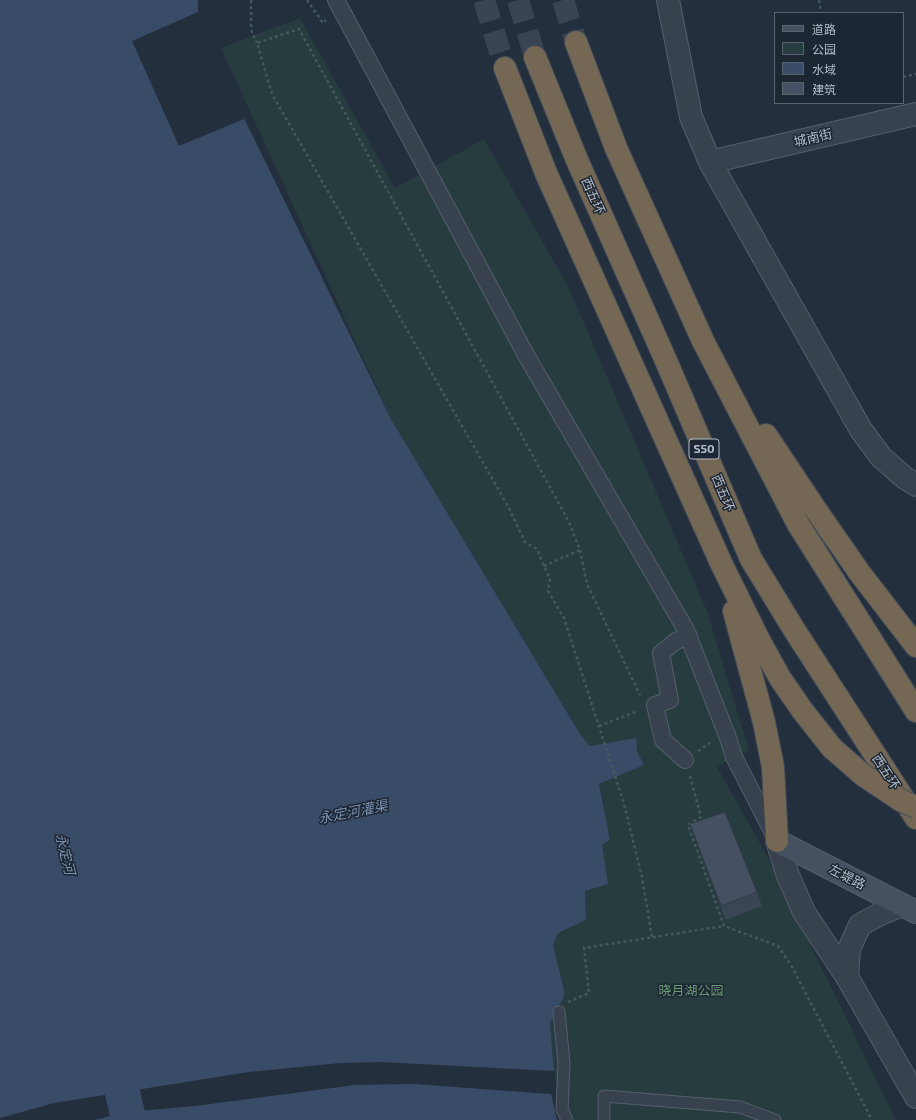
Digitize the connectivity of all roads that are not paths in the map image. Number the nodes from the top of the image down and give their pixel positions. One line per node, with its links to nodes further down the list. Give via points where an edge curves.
1 (336, 0): 11 (street, via 526,355)
2 (668, 0): 7 (street, via 691,117)
3 (576, 42): 8 (highway, via 616,148)
4 (535, 57): 16 (highway, 西五环 / S50, via 577,160 751,559 794,631)
5 (505, 68): 10 (highway, via 546,173)
6 (916, 114): 7 (street, 城南街)
7 (710, 162): 9 (street, via 861,430 881,457)
8 (703, 341): 12 (highway, via 859,572); 13 (highway, via 798,524)
9 (916, 485)
10 (722, 565): 15 (highway, bridge, via 780,678 832,748 863,775 902,801); 17 (highway, via 764,722 773,767)
11 (689, 636): 14 (street, via 676,641 661,653 670,700 650,706 663,740); 17 (street, via 734,757)
12 (916, 646)
13 (916, 711)
14 (685, 760)
15 (916, 807)
16 (916, 818)
17 (777, 841): 18 (main road, 左堤路); 19 (street, via 787,873 804,912)
18 (909, 909): 19 (street, via 882,913 860,925 849,949)
19 (847, 977): 21 (street)
20 (559, 1012): 22 (lane, via 564,1063 562,1109)
21 (916, 1097)
22 (567, 1120)
23 (604, 1120): 24 (lane, via 604,1096 740,1107)
24 (774, 1120)

